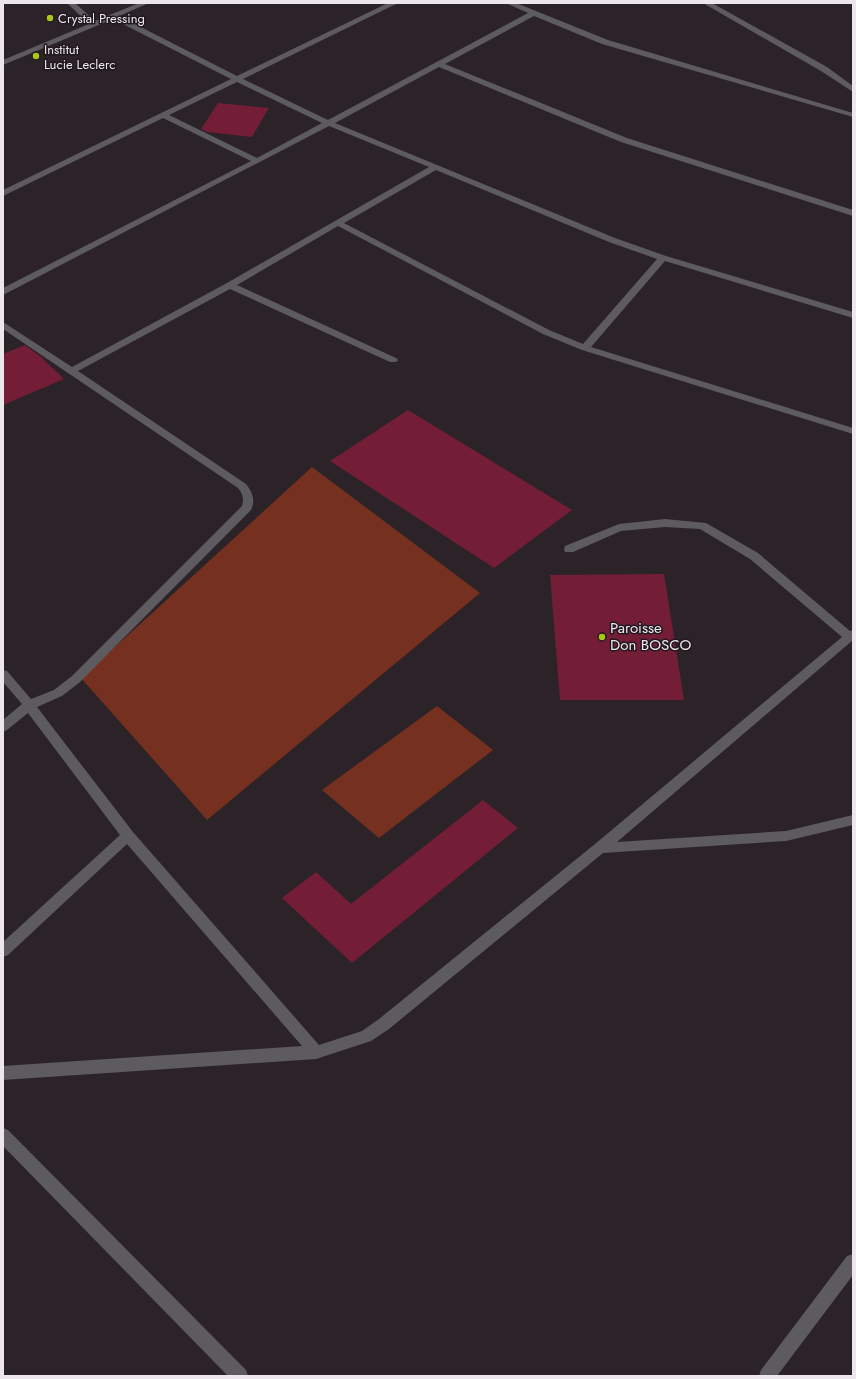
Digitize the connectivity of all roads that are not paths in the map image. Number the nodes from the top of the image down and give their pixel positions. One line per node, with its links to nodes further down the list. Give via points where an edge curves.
1 (71, 3): 8 (street)
2 (145, 3): 7 (street)
3 (394, 3): 11 (street)
4 (510, 3): 6 (street)
5 (707, 3): 12 (street, via 824,69)
6 (534, 13): 10 (street); 14 (street, via 605,42)
7 (113, 16): 8 (street); 11 (street)
8 (95, 24): 9 (street)
9 (3, 63)
10 (439, 64): 15 (street); 19 (street, via 624,140)
11 (238, 80): 13 (street); 15 (street)
12 (853, 90)
13 (164, 116): 16 (street); 18 (street)
14 (853, 116)
15 (329, 123): 16 (street); 17 (street)
16 (257, 161): 23 (street)
17 (435, 167): 20 (street); 21 (street, via 612,240)
18 (3, 193)
19 (853, 213)
20 (338, 223): 22 (street); 26 (street, via 546,332)
21 (663, 258): 24 (street); 26 (street)
22 (230, 285): 27 (street); 28 (street)
23 (3, 292)
24 (853, 315)
25 (3, 325): 28 (street)
26 (585, 348): 29 (street)
27 (393, 360)
28 (72, 371): 33 (street, via 242,486 249,499 247,507 76,679 58,693)
29 (853, 431)
30 (569, 549): 31 (street, via 619,528 665,523 702,526 754,556)
31 (851, 636): 37 (street)
32 (3, 674): 33 (street)
33 (29, 705): 34 (street); 36 (street)
34 (3, 728)
35 (853, 820): 37 (street, via 786,836)
36 (128, 836): 38 (street); 39 (street)
37 (600, 848): 39 (street, via 384,1024 366,1036)
38 (3, 951)
39 (316, 1052): 40 (street)
40 (3, 1073)
41 (3, 1135): 43 (street)
42 (853, 1262): 44 (street)
43 (240, 1376)
44 (767, 1376)

